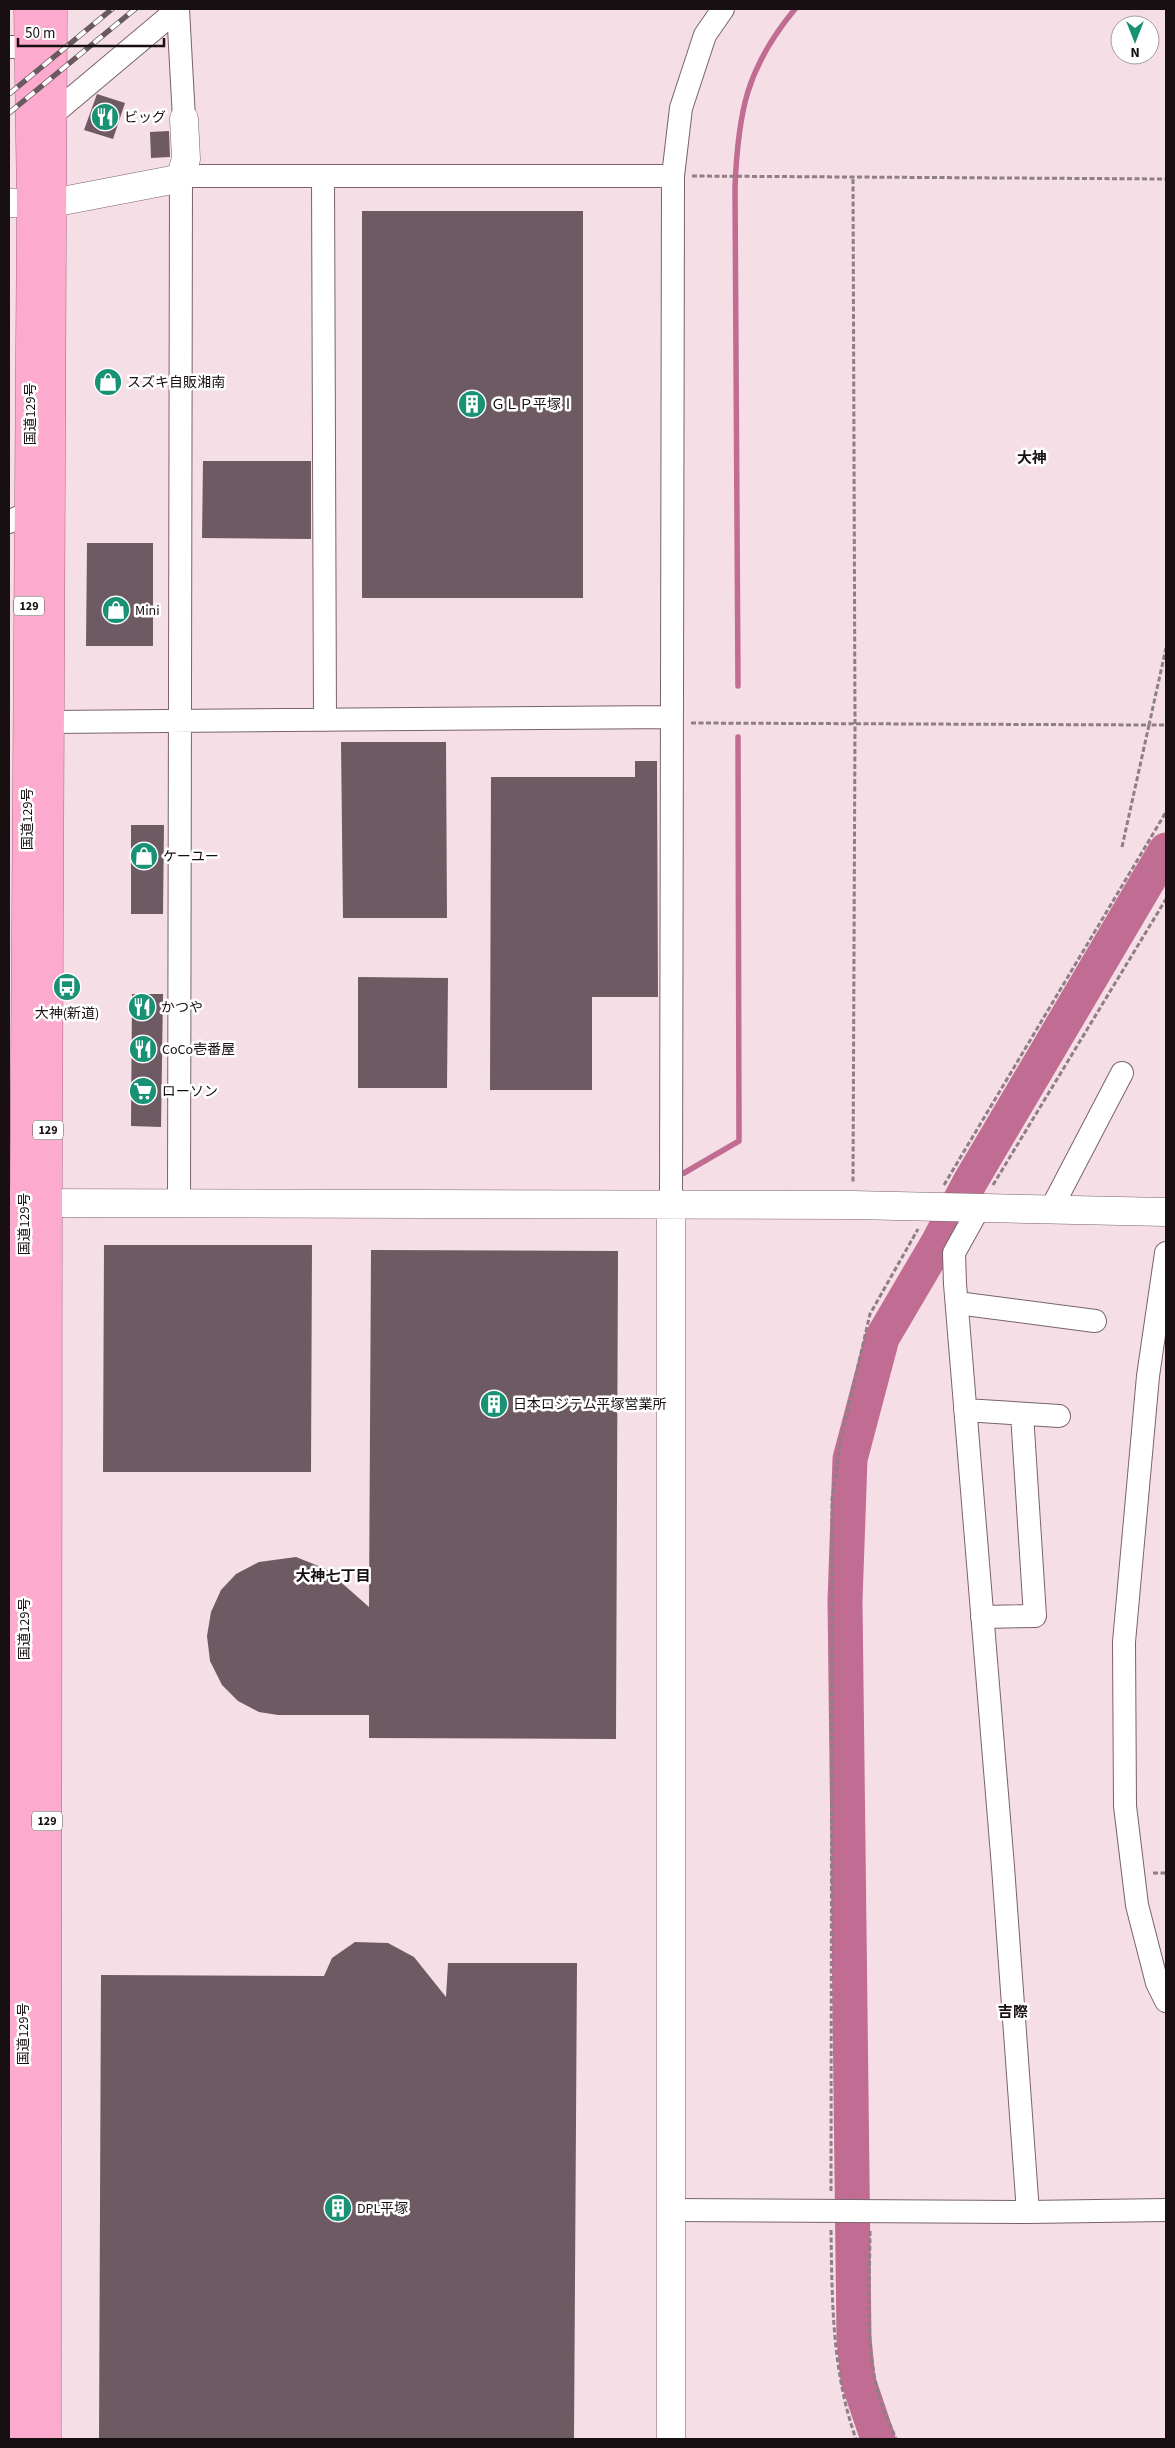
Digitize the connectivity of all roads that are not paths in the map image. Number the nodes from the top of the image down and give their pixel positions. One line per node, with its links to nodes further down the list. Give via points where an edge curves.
1 (28, 9): 5 (highway, 国道129号 / 129)
2 (53, 9): 6 (highway, 国道129号 / 129)
3 (178, 9): 6 (street); 7 (street)
4 (723, 9): 10 (street, via 705,35 680,108)
5 (18, 47): 11 (highway, 国道129号 / 129)
6 (53, 114): 11 (highway, 国道129号 / 129)
7 (184, 119): 8 (street, via 186,159)
8 (182, 176): 9 (street); 11 (street); 15 (street)
9 (322, 176): 10 (street); 13 (street)
10 (673, 176): 14 (street)
11 (30, 203): 12 (highway, 国道129号 / 129); 16 (highway, 国道129号 / 129)
12 (19, 517): 18 (highway, 国道129号 / 129)
13 (326, 720): 14 (street); 15 (street)
14 (670, 720): 20 (street)
15 (180, 721): 16 (street); 19 (street)
16 (50, 722): 18 (highway, 国道129号 / 129)
17 (1122, 1073): 22 (street)
18 (27, 1203): 19 (street); 35 (highway, 国道129号 / 129); 36 (highway, 国道129号 / 129)
19 (179, 1205): 20 (street)
20 (671, 1205): 21 (street); 32 (street)
21 (976, 1208): 22 (street); 25 (street, via 954,1253)
22 (1051, 1209): 23 (street)
23 (1166, 1212)
24 (1166, 1252): 31 (street, via 1148,1376 1124,1642 1126,1806 1136,1897 1157,1983)
25 (956, 1303): 26 (street); 27 (street)
26 (1095, 1321)
27 (965, 1410): 28 (street); 30 (street)
28 (1022, 1414): 29 (street); 30 (street, via 1035,1616)
29 (1059, 1416)
30 (982, 1617): 34 (street)
31 (1166, 2001)
32 (671, 2210): 34 (street); 37 (street)
33 (1166, 2210): 34 (street)
34 (1028, 2212)
35 (24, 2439)
36 (47, 2439)
37 (670, 2439)

